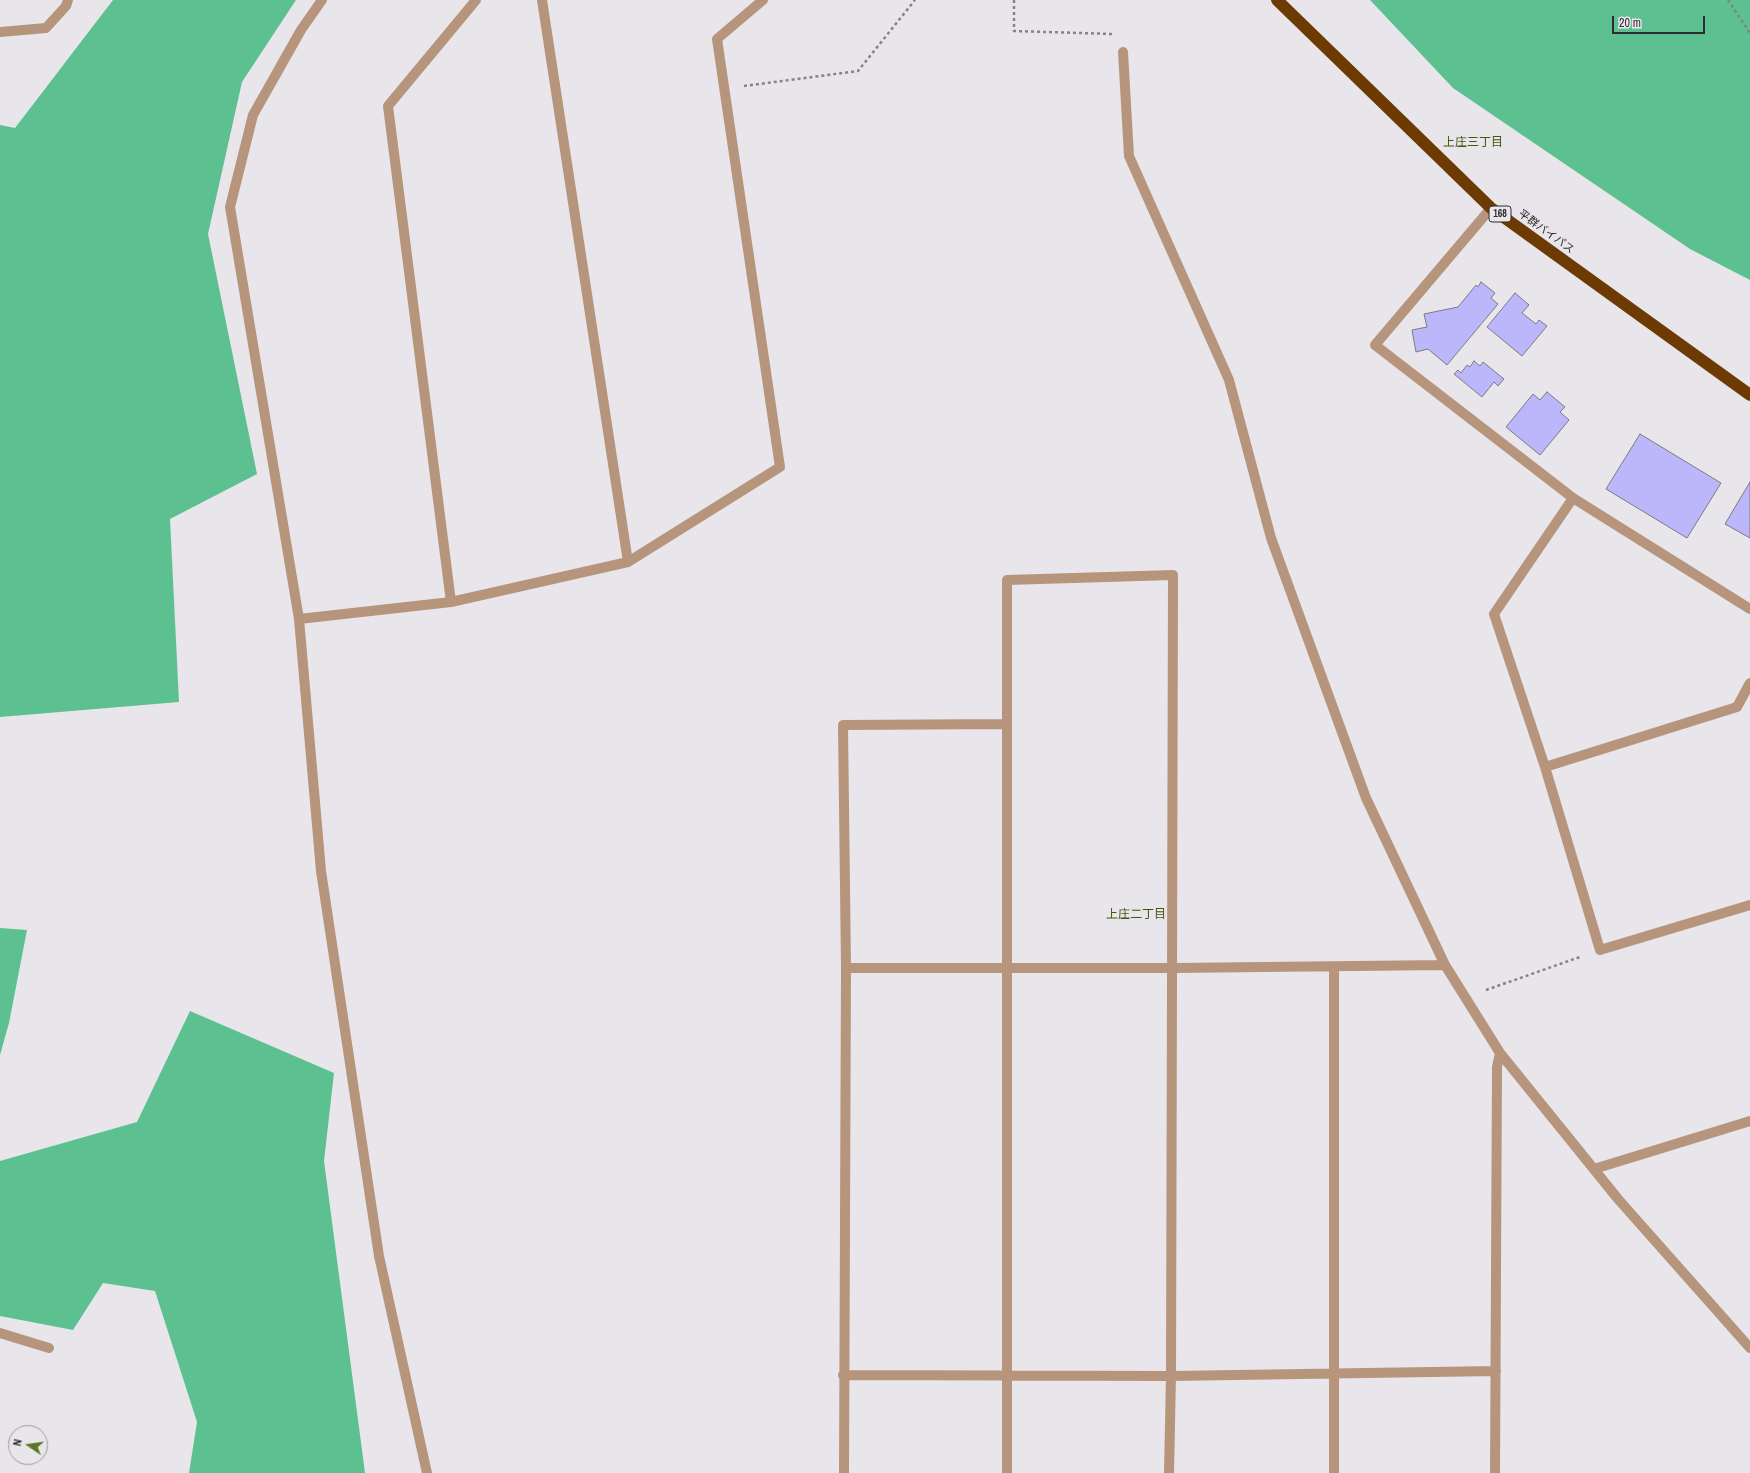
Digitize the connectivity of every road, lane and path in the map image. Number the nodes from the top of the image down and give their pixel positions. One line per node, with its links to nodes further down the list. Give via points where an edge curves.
1 (68, 0): 10 (street, via 66,6 46,28)
2 (322, 0): 20 (street, via 301,30 253,115 230,207)
3 (476, 0): 18 (street, via 388,106)
4 (542, 0): 17 (street)
5 (762, 0): 13 (street, via 717,39)
6 (915, 0): 13 (path, via 858,71)
7 (1014, 0): 12 (path, via 1014,31 1122,34)
8 (1277, 0): 14 (highway, 平群バイパス / 168)
9 (1728, 0): 11 (path)
10 (0, 32)
11 (1750, 33)
12 (1123, 52): 26 (street, via 1129,156 1229,380 1271,538 1366,798)
13 (724, 89): 17 (street, via 780,466)
14 (1491, 208): 15 (highway, 平群バイパス / 168); 16 (street, via 1375,345)
15 (1750, 395)
16 (1573, 498): 19 (street); 23 (street, via 1494,614)
17 (628, 562): 18 (street)
18 (451, 602): 20 (street)
19 (1750, 608)
20 (299, 619): 45 (street, via 321,872 379,1256)
21 (1750, 683): 23 (street, via 1737,707)
22 (1007, 724): 28 (street, via 843,725); 29 (street); 30 (street, via 1007,580 1173,575)
23 (1545, 767): 25 (street)
24 (1750, 905): 25 (street)
25 (1600, 950): 31 (path)
26 (1445, 965): 27 (street); 31 (street)
27 (1334, 966): 30 (street); 41 (street)
28 (846, 968): 29 (street); 42 (street)
29 (1007, 968): 30 (street); 43 (street)
30 (1173, 968): 44 (street)
31 (1465, 997): 32 (street)
32 (1500, 1053): 34 (street); 40 (street, via 1497,1067)
33 (1750, 1121): 34 (street)
34 (1594, 1169): 37 (street)
35 (1750, 1332): 37 (street)
36 (0, 1333): 38 (street)
37 (1739, 1336): 39 (street)
38 (49, 1348)
39 (1750, 1348)
40 (1496, 1372): 41 (street); 50 (street)
41 (1334, 1374): 44 (street); 49 (street)
42 (843, 1375): 43 (street); 46 (street)
43 (1008, 1376): 44 (street); 47 (street)
44 (1171, 1376): 48 (street)
45 (427, 1473)
46 (844, 1473)
47 (1007, 1473)
48 (1169, 1473)
49 (1334, 1473)
50 (1495, 1473)

